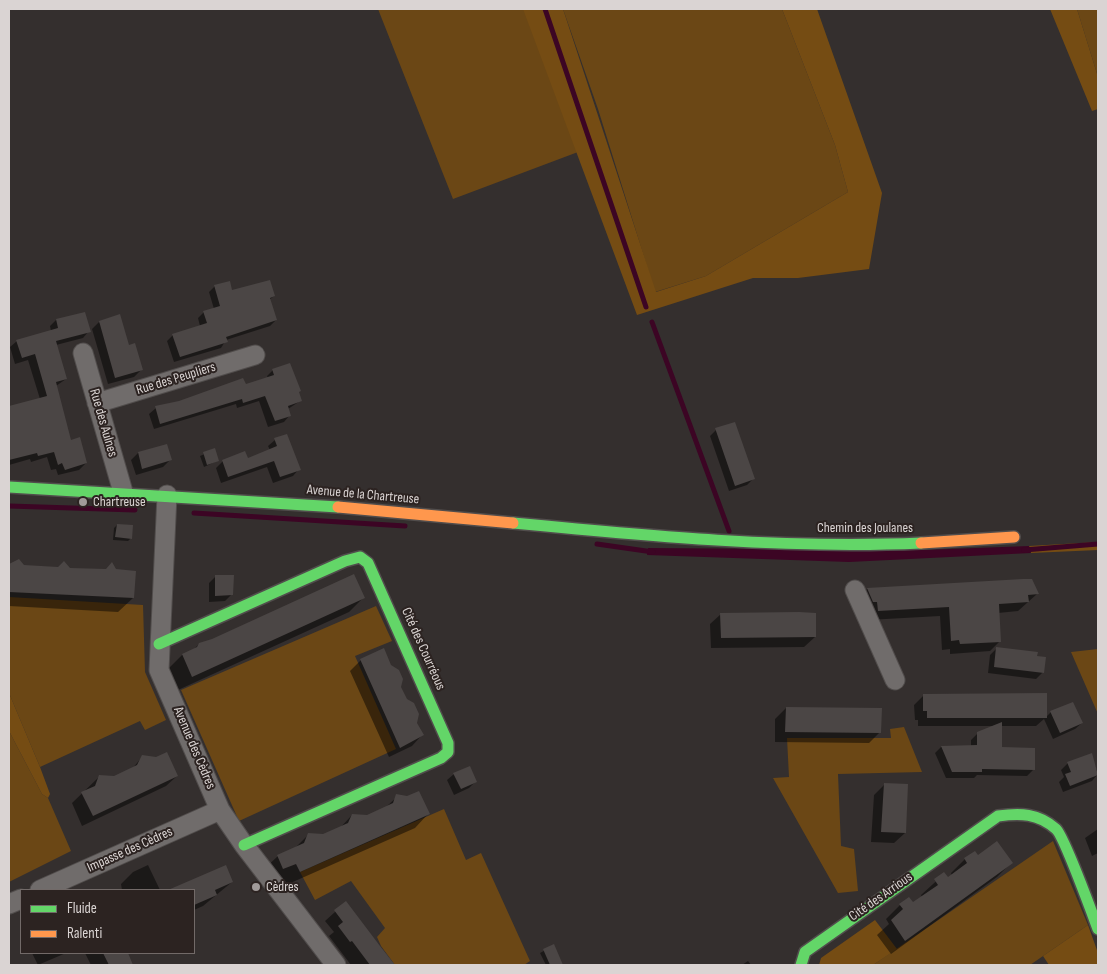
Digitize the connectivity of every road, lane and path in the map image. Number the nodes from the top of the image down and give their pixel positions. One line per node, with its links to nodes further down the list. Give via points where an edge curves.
1 (83, 353): 3 (street, Rue des Aulnes)
2 (255, 354): 3 (street, Rue des Peupliers)
3 (97, 403): 5 (street, Rue des Aulnes)
4 (9, 488): 5 (street, Avenue de la Chartreuse)
5 (123, 492): 6 (street, Avenue de la Chartreuse)
6 (167, 496): 8 (street, Avenue de la Chartreuse); 10 (street, Avenue des Cèdres)
7 (1014, 538): 8 (street, Chemin des Joulanes, via 843,545)
8 (715, 541)
9 (855, 590): 11 (street)
10 (159, 644): 12 (street, Avenue des Cèdres, via 159,670); 13 (street, Cité des Courréous, via 360,557 368,562 448,743 448,752 440,758)
11 (895, 680)
12 (220, 810): 13 (street, Avenue des Cèdres); 14 (street, Impasse des Cèdres)
13 (244, 845): 16 (street, Avenue des Cèdres)
14 (42, 889)
15 (1098, 929): 17 (street, Cité des Arrious, via 1058,830 1042,819 1024,813 998,816 805,952)
16 (336, 965)
17 (800, 965)

